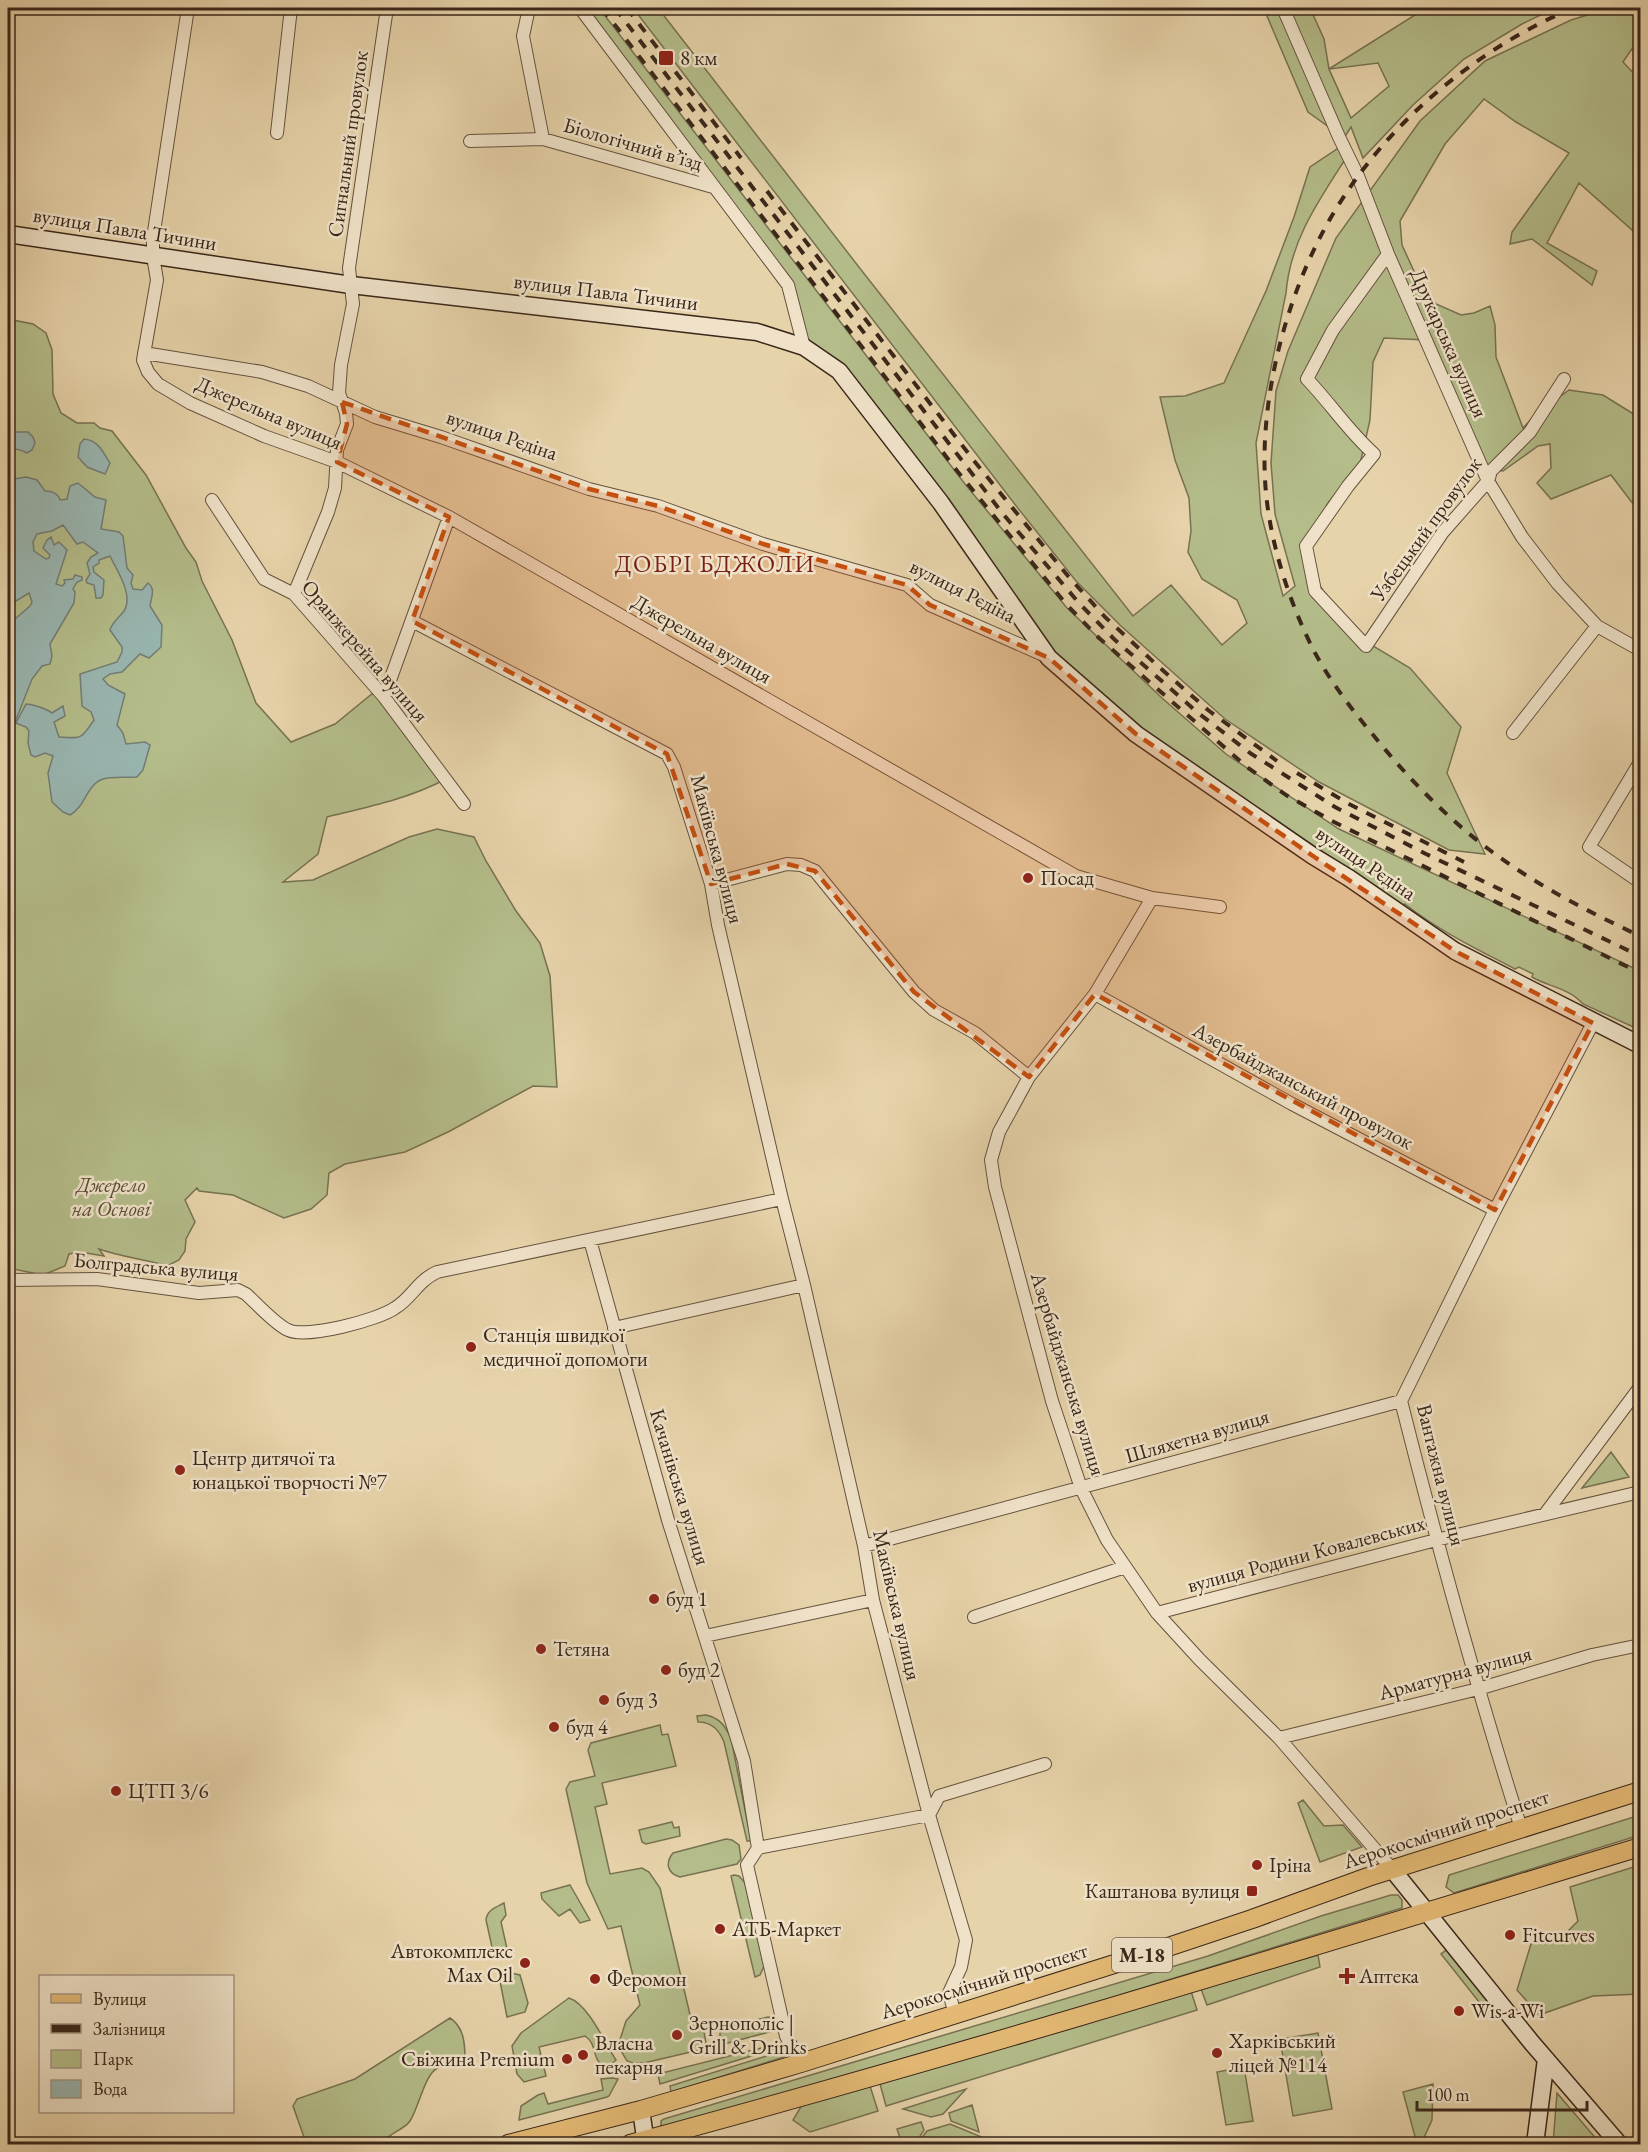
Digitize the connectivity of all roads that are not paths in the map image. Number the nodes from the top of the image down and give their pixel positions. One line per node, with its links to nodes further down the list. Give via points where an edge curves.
1 (188, 8): 13 (street)
2 (291, 8): 7 (street)
3 (387, 8): 14 (street, Сигнальний провулок, via 349,268)
4 (529, 8): 8 (street, Біологічний в’їзд, via 523,36)
5 (580, 8): 10 (street)
6 (1282, 8): 12 (street, Друкарська вулиця, via 1358,176)
7 (276, 133)
8 (543, 139): 9 (street, Біологічний в’їзд); 10 (street, Біологічний в’їзд)
9 (470, 141)
10 (713, 187): 15 (street, via 788,285)
11 (8, 234): 13 (main road, вулиця Павла Тичини)
12 (1388, 254): 20 (street, Друкарська вулиця); 20 (street, Узбецький провулок, via 1333,330 1307,379 1374,454 1306,546 1315,591 1366,646 1443,532)
13 (153, 256): 14 (main road, вулиця Павла Тичини); 16 (street, via 157,280)
14 (351, 285): 15 (main road, вулиця Павла Тичини, via 757,333); 18 (street, Сигнальний провулок, via 353,304 341,365)
15 (804, 347): 27 (main road, вулиця Павла Тичини, via 839,371 941,503)
16 (144, 353): 18 (street, вулиця Рєдіна, via 262,372 308,386); 19 (street, Джерельна вулиця, via 148,372 158,384 190,403 264,436)
17 (1564, 379): 20 (street, Узбецький провулок, via 1530,432 1491,471)
18 (342, 402): 19 (street, Сигнальний провулок, via 347,424 337,450); 27 (street, вулиця Рєдіна, via 375,417 589,489 658,506 763,544 907,585 930,605)
19 (337, 462): 22 (street, Джерельна вулиця); 23 (street, Сигнальний провулок, via 328,512)
20 (1488, 481): 25 (street, Друкарська вулиця, via 1522,537)
21 (212, 500): 23 (street, Оранжерейна вулиця, via 264,579)
22 (449, 517): 24 (street); 34 (street, Джерельна вулиця, via 1076,876)
23 (294, 594): 28 (street, Оранжерейна вулиця)
24 (412, 621): 28 (street); 33 (street, Макіївська вулиця, via 667,754)
25 (1597, 626): 26 (street, Друкарська вулиця); 29 (street)
26 (1641, 650)
27 (1049, 658): 37 (main road, вулиця Рєдіна, via 1136,734 1313,856 1455,951)
28 (384, 697): 31 (street, Оранжерейна вулиця)
29 (1513, 733)
30 (1641, 762): 32 (street, via 1589,847)
31 (464, 804)
32 (1641, 882)
33 (711, 884): 39 (street, via 787,864 814,871 914,992 934,1010 975,1033); 40 (street, Макіївська вулиця)
34 (1152, 898): 35 (street, Джерельна вулиця); 36 (street, Азербайджанська вулиця)
35 (1220, 907)
36 (1095, 994): 39 (street, Азербайджанська вулиця); 41 (street, Азербайджанський провулок, via 1292,1104)
37 (1593, 1023): 38 (main road, вулиця Рєдіна); 41 (street, Вантажна вулиця)
38 (1641, 1045)
39 (1029, 1077): 48 (street, Азербайджанська вулиця, via 999,1132 991,1160 994,1187 1052,1401)
40 (782, 1199): 42 (street); 44 (street, Макіївська вулиця)
41 (1495, 1210): 47 (street, Вантажна вулиця)
42 (590, 1240): 43 (street, Болградська вулиця, via 437,1272 423,1279 395,1309 363,1322 299,1334 286,1330 238,1290 199,1293 97,1279); 45 (street, Качанівська вулиця)
43 (8, 1280)
44 (804, 1285): 45 (street); 52 (street, Макіївська вулиця)
45 (614, 1328): 57 (street, Качанівська вулиця)
46 (1641, 1388): 50 (street)
47 (1401, 1401): 48 (street, Шляхетна вулиця); 51 (street, Вантажна вулиця)
48 (1081, 1488): 52 (street, Шляхетна вулиця); 53 (street, Азербайджанська вулиця)
49 (1641, 1492): 50 (street, вулиця Родини Ковалевських)
50 (1545, 1514): 51 (street, вулиця Родини Ковалевських)
51 (1436, 1540): 55 (street, вулиця Родини Ковалевських); 59 (street, Вантажна вулиця)
52 (864, 1546): 54 (street, Макіївська вулиця)
53 (1125, 1567): 55 (street, Азербайджанська вулиця); 56 (street)
54 (873, 1600): 57 (street); 63 (street, Макіївська вулиця)
55 (1157, 1613): 60 (street, Азербайджанська вулиця)
56 (974, 1617)
57 (705, 1636): 66 (street, Качанівська вулиця, via 744,1761)
58 (1641, 1645): 59 (street, Арматурна вулиця, via 1592,1655)
59 (1478, 1689): 60 (street, Арматурна вулиця); 64 (street, Вантажна вулиця)
60 (1279, 1738): 67 (street, Азербайджанська вулиця)
61 (1045, 1764): 63 (street, via 939,1796)
62 (1641, 1791): 64 (main road, Аерокосмічний проспект / М-18)
63 (928, 1815): 66 (street); 69 (street, Макіївська вулиця, via 966,1940 961,1967 949,1994)
64 (1521, 1828): 67 (main road, Аерокосмічний проспект / М-18)
65 (1641, 1847): 68 (main road, М-18)
66 (758, 1848): 71 (street, Качанівська вулиця, via 747,1865 786,2036)
67 (1392, 1869): 68 (main road); 69 (main road, Аерокосмічний проспект / М-18, via 1252,1919)
68 (1425, 1912): 70 (main road); 73 (main road, М-18)
69 (955, 2014): 71 (main road, Аерокосмічний проспект / М-18)
70 (1546, 2059): 75 (main road); 76 (main road)
71 (801, 2063): 72 (main road, Аерокосмічний проспект / М-18)
72 (641, 2110): 73 (main road); 74 (main road, Аерокосмічний проспект / М-18)
73 (641, 2143)
74 (508, 2145)
75 (1536, 2145)
76 (1619, 2145)

